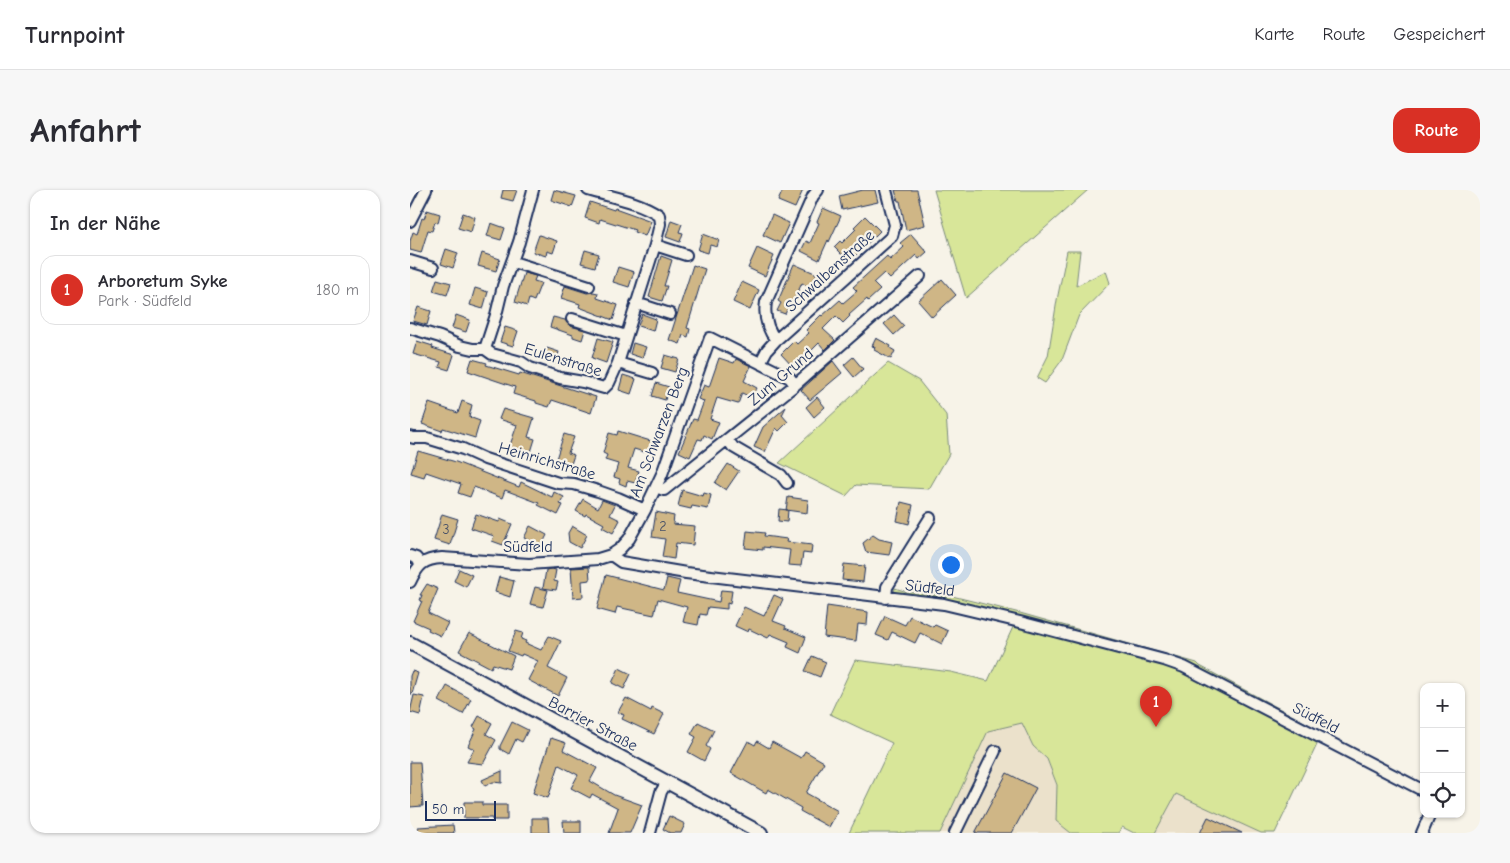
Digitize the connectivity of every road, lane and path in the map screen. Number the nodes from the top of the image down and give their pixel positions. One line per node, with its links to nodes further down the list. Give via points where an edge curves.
1 (426, 190): 6 (street)
2 (533, 190): 10 (street)
3 (588, 190): 7 (street, Eulenstraße, via 631,202 659,215)
4 (818, 190): 19 (street, Schwalbenstraße, via 766,302 764,314)
5 (886, 190): 19 (street, Schwalbenstraße, via 895,225 892,236)
6 (410, 221)
7 (655, 245): 8 (street); 14 (street, Eulenstraße)
8 (686, 255)
9 (410, 261): 11 (street)
10 (513, 262): 13 (street); 20 (street)
11 (433, 268)
12 (920, 276): 24 (street, Zum Grund)
13 (589, 286)
14 (636, 303): 15 (street); 18 (street, Eulenstraße)
15 (670, 314)
16 (572, 319): 18 (street)
17 (410, 328): 20 (street, via 460,346)
18 (626, 336): 21 (street, Eulenstraße)
19 (776, 340): 22 (street, Schwalbenstraße)
20 (485, 349): 21 (street, Eulenstraße, via 545,373 604,388 612,379)
21 (618, 363): 23 (street, Eulenstraße)
22 (760, 363): 24 (street, via 790,378); 28 (street, Am Schwarzen Berg, via 710,338)
23 (652, 373)
24 (795, 385): 26 (street, Zum Grund)
25 (410, 437): 29 (street, Heinrichstraße, via 427,438 463,449 558,483 598,491)
26 (728, 440): 27 (street, via 733,447 781,475); 28 (street, Zum Grund, via 664,490)
27 (787, 483)
28 (656, 487): 29 (street, Am Schwarzen Berg)
29 (646, 510): 31 (street, Am Schwarzen Berg, via 629,539)
30 (930, 518): 35 (street, via 887,587)
31 (611, 555): 33 (street, Südfeld, via 529,564 442,558); 35 (street, Südfeld, via 621,562 686,573)
32 (410, 556): 33 (street)
33 (421, 564): 34 (street)
34 (410, 582)
35 (886, 598): 39 (street, Südfeld, via 967,608 1184,667)
36 (411, 646): 38 (main road, Barrier Straße)
37 (995, 751): 43 (street)
38 (667, 782): 41 (street); 42 (main road, Barrier Straße)
39 (1420, 789)
40 (1428, 818): 44 (street)
41 (650, 833)
42 (761, 833)
43 (955, 833)
44 (1422, 833)

